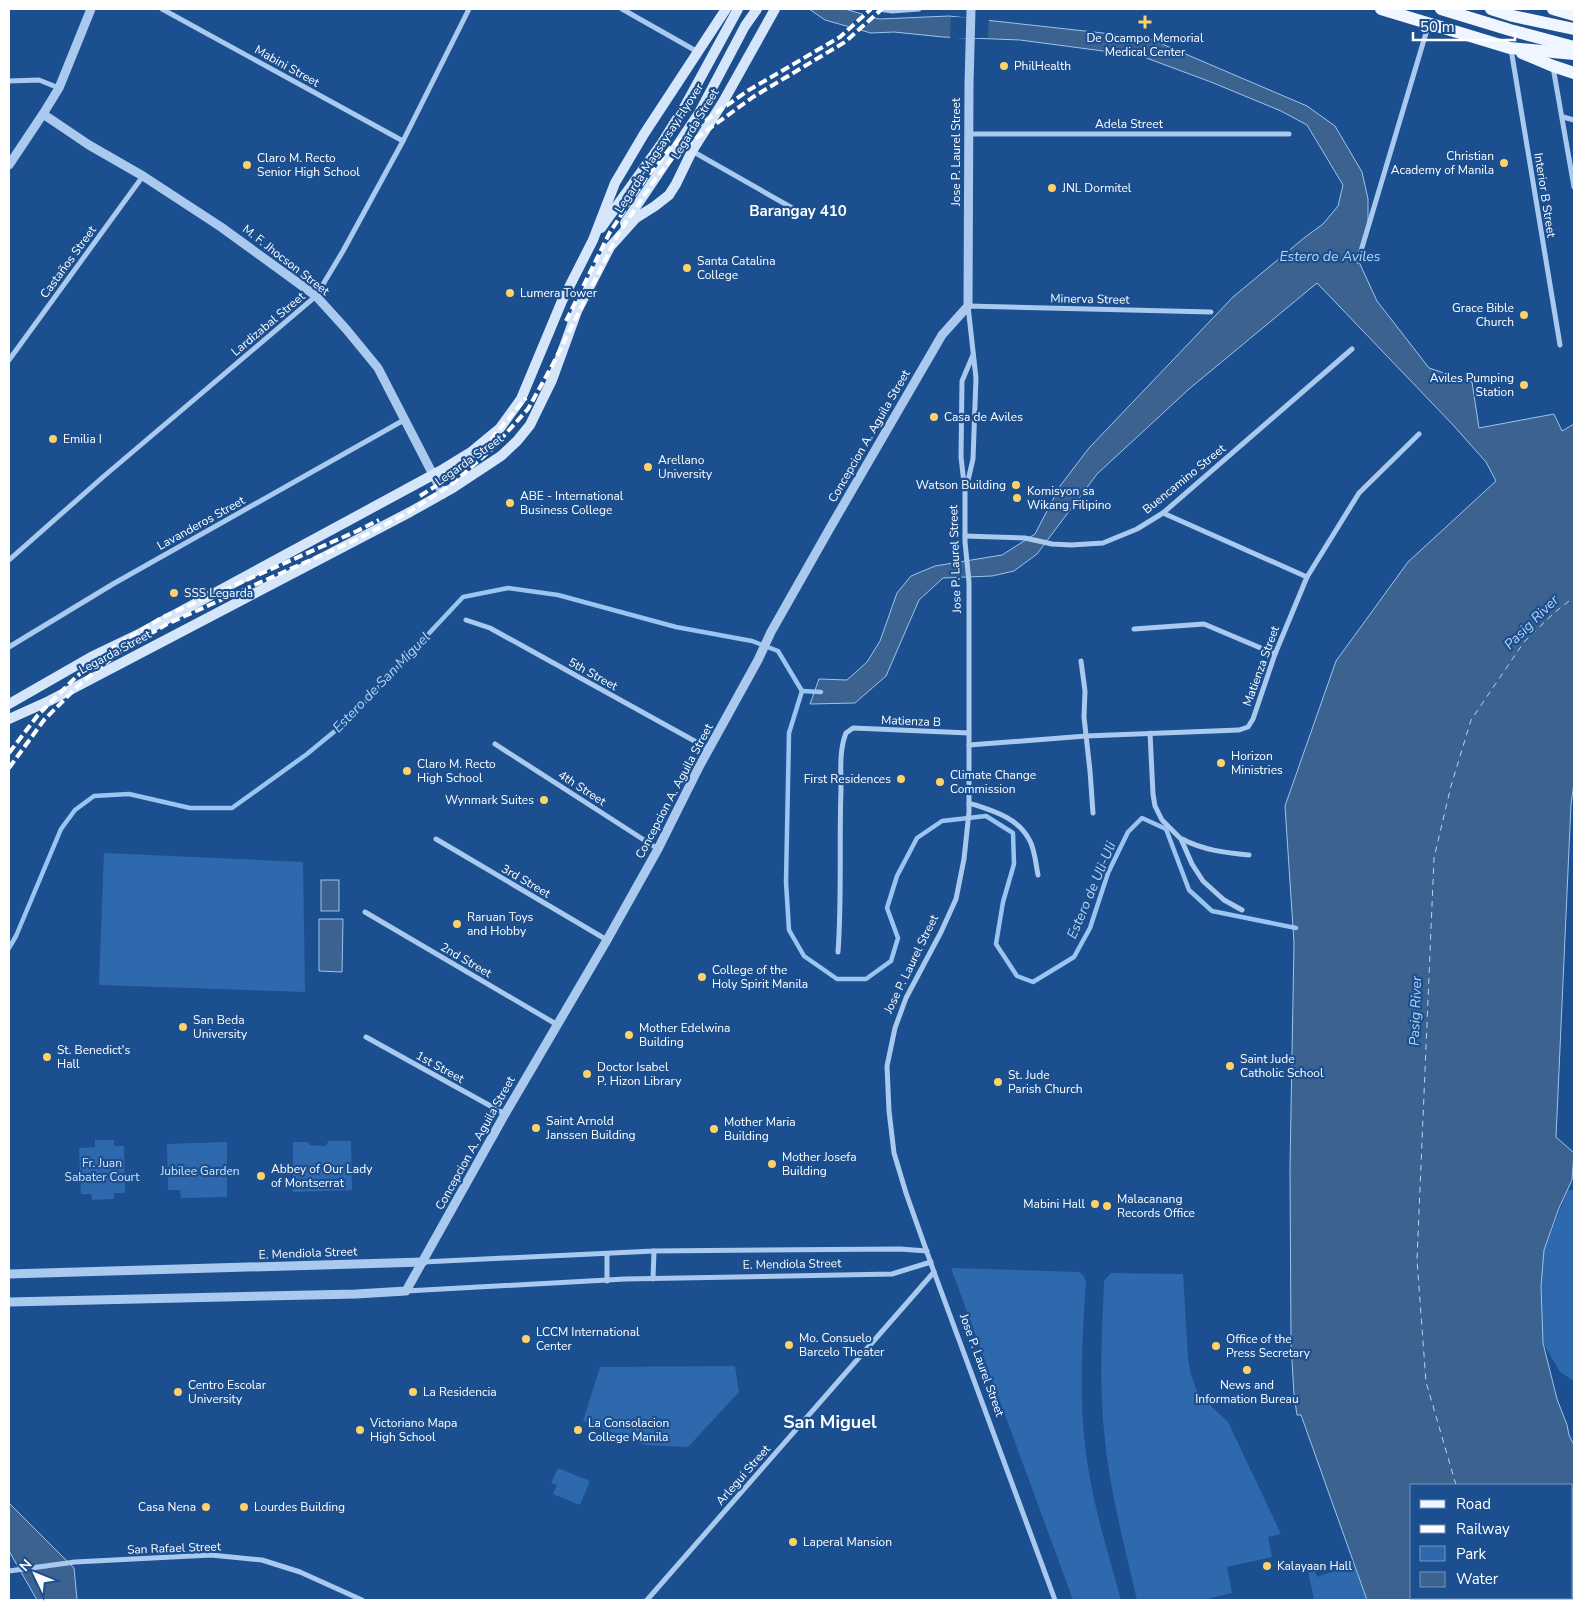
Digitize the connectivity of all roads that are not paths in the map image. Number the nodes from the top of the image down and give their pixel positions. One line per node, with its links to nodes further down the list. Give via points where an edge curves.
1 (91, 9): 26 (street)
2 (162, 9): 32 (street, Mabini Street)
3 (469, 9): 32 (street, Lardizabal Street)
4 (622, 9): 21 (street)
5 (726, 9): 21 (main road, Legarda Street)
6 (738, 9): 38 (main road, Legarda-Magsaysay Flyover, via 662,143)
7 (756, 9): 39 (main road, Legarda-Magsaysay Flyover, via 699,113)
8 (775, 9): 33 (main road, Legarda Street)
9 (879, 9): 10 (street)
10 (919, 9)
11 (1381, 9): 17 (main road)
12 (1441, 9): 19 (main road)
13 (1491, 9): 18 (main road)
14 (1553, 9): 16 (main road)
15 (971, 13): 30 (street, Jose P. Laurel Street)
16 (1574, 15)
17 (1429, 23): 20 (main road); 40 (street)
18 (1574, 29)
19 (1574, 47)
20 (1510, 48): 22 (main road); 23 (main road); 44 (street, Interior B Street)
21 (698, 52): 38 (main road, Legarda Street, via 615,183)
22 (1574, 54)
23 (1553, 66): 24 (main road); 28 (street)
24 (1574, 73)
25 (9, 81): 26 (street, via 39,80)
26 (59, 88): 27 (street)
27 (43, 114): 34 (street); 35 (street, M. F. Jhocson Street)
28 (1563, 117): 29 (street); 36 (street)
29 (1574, 120)
30 (969, 134): 31 (street, Adela Street); 42 (street, Jose P. Laurel Street)
31 (1289, 134)
32 (403, 141): 41 (street, Lardizabal Street)
33 (692, 151): 37 (street); 39 (main road, Legarda Street, via 669,195 636,218)
34 (9, 165)
35 (143, 176): 41 (street, M. F. Jhocson Street, via 221,227); 47 (street, Castaños Street)
36 (1574, 187)
37 (794, 209)
38 (593, 240): 50 (main road, Legarda Street, via 513,412 482,443)
39 (610, 247): 52 (main road, Legarda Street, via 577,311 552,380 530,425 502,456)
40 (1358, 261)
41 (316, 296): 48 (street, M. F. Jhocson Street, via 378,368); 55 (street, Lardizabal Street)
42 (968, 306): 43 (street, Minerva Street); 46 (street, Jose P. Laurel Street); 69 (street, Concepcion A. Aguila Street, via 942,336 771,632)
43 (1211, 312)
44 (1560, 345)
45 (1352, 348): 53 (street, Buencamino Street)
46 (973, 355): 51 (street, Jose P. Laurel Street, via 975,431); 51 (street, Jose P. Laurel Street, via 962,381 961,457)
47 (9, 360)
48 (404, 420): 50 (street, M. F. Jhocson Street); 59 (street, Lavanderos Street, via 113,584)
49 (1419, 434): 56 (street, Matienza Street, via 1359,493)
50 (432, 475): 52 (street, M. F. Jhocson Street); 62 (main road, Legarda Street)
51 (966, 492): 54 (street, Jose P. Laurel Street)
52 (443, 494): 63 (main road, Legarda Street)
53 (1163, 512): 54 (street, Buencamino Street, via 1137,529 1103,543 1052,544 1025,538); 56 (street)
54 (965, 539): 64 (street, Jose P. Laurel Street, via 969,582)
55 (9, 560)
56 (1306, 577): 60 (street, Matienza Street)
57 (466, 620): 69 (street, 5th Street, via 490,628)
58 (1134, 629): 60 (street, via 1204,624)
59 (9, 647)
60 (1276, 654): 65 (street, Matienza Street, via 1248,727 1240,730)
61 (1082, 661): 66 (street)
62 (9, 704)
63 (9, 719)
64 (969, 733): 68 (street, Jose P. Laurel Street); 80 (street, Matienza B, via 853,728 846,733 840,809 841,917)
65 (1150, 733): 66 (street, Matienza Street); 73 (street, via 1155,806 1162,820)
66 (1086, 736): 68 (street, Matienza Street); 71 (street)
67 (495, 744): 74 (street, 4th Street)
68 (969, 745): 70 (street, Jose P. Laurel Street)
69 (709, 750): 74 (street, Concepcion A. Aguila Street)
70 (969, 803): 76 (street, via 1016,822 1030,842); 85 (street, Jose P. Laurel Street, via 964,859 956,899 906,998 894,1028 887,1066 894,1153)
71 (1093, 813)
72 (436, 839): 79 (street, 3rd Street)
73 (1181, 839): 75 (street, via 1195,846); 77 (street, via 1203,882)
74 (658, 849): 79 (street, Concepcion A. Aguila Street)
75 (1249, 855)
76 (1038, 875)
77 (1242, 910)
78 (365, 912): 81 (street, 2nd Street)
79 (607, 940): 81 (street, Concepcion A. Aguila Street)
80 (838, 952)
81 (556, 1024): 83 (street, Concepcion A. Aguila Street)
82 (366, 1037): 83 (street, 1st Street)
83 (505, 1114): 87 (street, Concepcion A. Aguila Street)
84 (654, 1251): 85 (street, E. Mendiola Street); 86 (street, E. Mendiola Street); 91 (street)
85 (927, 1251): 88 (street, Jose P. Laurel Street)
86 (607, 1254): 87 (street, E. Mendiola Street); 92 (street)
87 (423, 1262): 90 (street, E. Mendiola Street); 93 (street, Concepcion A. Aguila Street)
88 (931, 1262): 89 (street, Jose P. Laurel Street); 91 (street, E. Mendiola Street, via 892,1274)
89 (934, 1272): 97 (street, Arlegui Street); 98 (street, Jose P. Laurel Street)
90 (9, 1274)
91 (653, 1279): 92 (street, E. Mendiola Street)
92 (607, 1281): 93 (street, E. Mendiola Street)
93 (406, 1290): 94 (street, E. Mendiola Street)
94 (9, 1302)
95 (9, 1571): 96 (street, San Rafael Street, via 75,1562 211,1555 262,1560 300,1572)
96 (362, 1600)
97 (647, 1600)
98 (1055, 1600)

